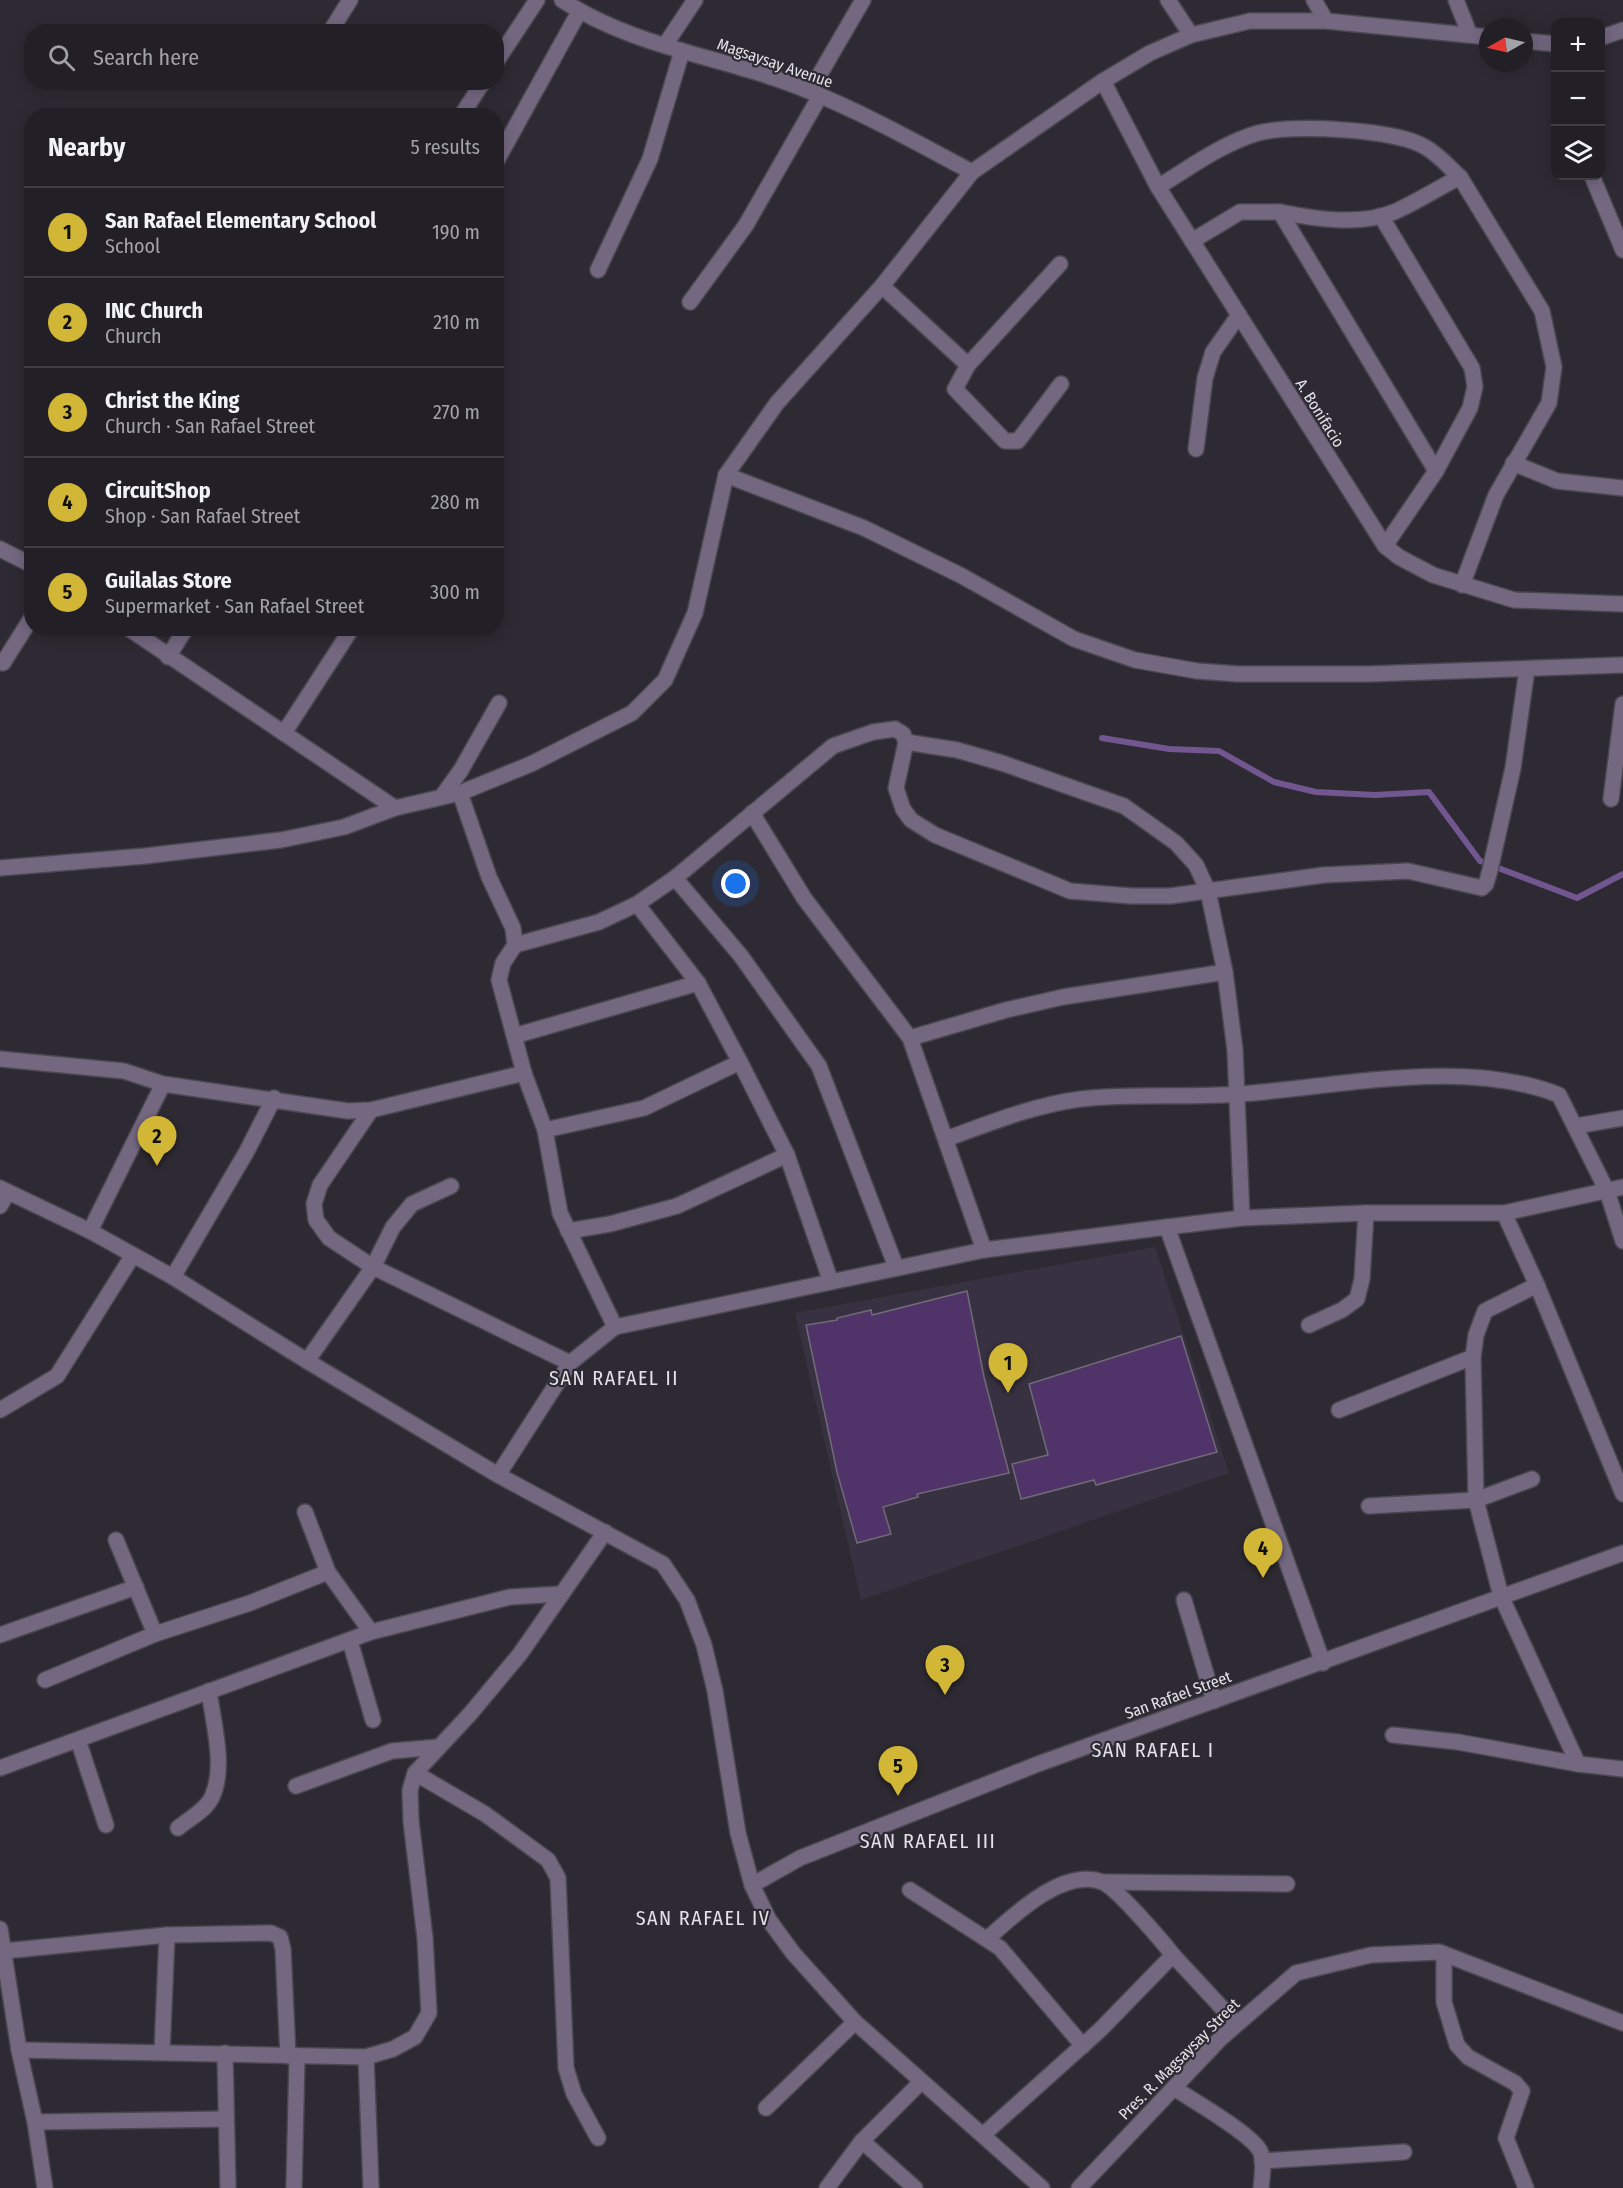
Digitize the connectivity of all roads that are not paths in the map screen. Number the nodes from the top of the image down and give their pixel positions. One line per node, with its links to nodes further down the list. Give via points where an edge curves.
1 (350, 0): 11 (street)
2 (537, 0): 20 (street)
3 (562, 0): 9 (street, Magsaysay Avenue)
4 (695, 0): 19 (street)
5 (863, 0): 24 (street)
6 (1168, 0): 13 (street)
7 (1314, 0): 10 (street)
8 (1456, 0): 14 (street)
9 (579, 12): 19 (street, Magsaysay Avenue); 26 (street)
10 (1326, 21): 13 (street, via 1250,21); 14 (street)
11 (335, 24)
12 (1623, 30): 16 (street)
13 (1191, 35): 22 (street)
14 (1470, 35): 15 (street)
15 (1479, 36)
16 (1605, 36)
17 (1533, 42): 18 (street)
18 (1551, 44)
19 (665, 45): 21 (street, Magsaysay Avenue)
20 (504, 50)
21 (682, 51): 24 (street, Magsaysay Avenue); 36 (street, via 650,159)
22 (1102, 81): 27 (street); 30 (street, A. Bonifacio)
23 (478, 90): 25 (street)
24 (815, 93): 27 (street, Magsaysay Avenue); 38 (street, via 746,225)
25 (467, 108)
26 (504, 148)
27 (972, 172): 37 (street)
28 (1460, 177): 30 (street, via 1425,146 1395,137 1332,130 1270,131 1208,157); 32 (street); 43 (street, via 1542,311 1554,367 1549,404)
29 (1594, 180): 34 (street)
30 (1158, 187): 33 (street, A. Bonifacio)
31 (1280, 212): 32 (street, via 1314,219); 33 (street, via 1240,212); 44 (street)
32 (1382, 216): 44 (street, via 1472,368 1475,387 1470,408)
33 (1192, 241): 39 (street, A. Bonifacio)
34 (1623, 250)
35 (1060, 264): 40 (street)
36 (598, 270)
37 (882, 286): 40 (street); 45 (street, via 777,403)
38 (690, 302)
39 (1239, 315): 42 (street, via 1214,352 1205,378); 47 (street, A. Bonifacio)
40 (968, 365): 41 (street, via 956,389 1005,441 1018,441)
41 (1061, 384)
42 (1196, 448)
43 (1513, 463): 46 (street, via 1557,481); 50 (street, via 1496,495)
44 (1436, 471): 47 (street)
45 (726, 475): 59 (street, via 864,528 962,576 1074,639 1135,660 1238,674); 64 (street, via 695,613 665,680 632,713 531,764)
46 (1623, 488)
47 (1385, 546): 50 (street, A. Bonifacio, via 1433,575)
48 (0, 549): 49 (street)
49 (24, 561)
50 (1462, 585): 51 (street, A. Bonifacio, via 1514,600)
51 (1623, 604)
52 (24, 630): 57 (street)
53 (139, 636): 56 (street)
54 (181, 636): 56 (street)
55 (347, 636): 62 (street)
56 (168, 657): 62 (street)
57 (3, 663)
58 (1623, 665): 59 (street)
59 (1527, 669): 71 (street, via 1513,768 1490,870 1482,888 1408,871 1324,875)
60 (500, 703): 65 (street)
61 (1623, 704): 66 (street)
62 (284, 733): 67 (street)
63 (906, 742): 68 (street, via 895,729 833,746); 71 (street, via 968,753 1124,806 1176,843 1196,865); 71 (street, via 896,788 911,820 935,836 1070,891 1170,896)
64 (460, 793): 65 (street); 73 (street, via 489,877 513,928)
65 (443, 795): 67 (street)
66 (1611, 799)
67 (395, 808): 69 (street, via 344,827 281,840)
68 (752, 813): 70 (street); 77 (street, via 804,898)
69 (0, 868)
70 (675, 878): 72 (street); 105 (street, via 741,956 819,1066)
71 (1208, 891): 74 (street)
72 (637, 904): 73 (street, via 599,922); 75 (street)
73 (515, 945): 76 (street, via 503,963 500,980)
74 (1225, 972): 77 (street, via 1052,1000); 82 (street)
75 (699, 983): 76 (street); 79 (street)
76 (514, 1036): 80 (street)
77 (910, 1038): 88 (street)
78 (0, 1059): 81 (street, via 124,1071)
79 (740, 1062): 87 (street, via 644,1108); 89 (street)
80 (524, 1072): 84 (street); 87 (street)
81 (163, 1084): 83 (street); 99 (street)
82 (1238, 1095): 86 (street, via 1425,1075 1522,1082 1559,1095); 88 (street, via 1080,1100 1013,1114); 97 (street)
83 (274, 1098): 84 (street, via 348,1111); 106 (street)
84 (371, 1110): 104 (street, via 320,1185 314,1204 316,1220 329,1238)
85 (1623, 1118): 86 (street)
86 (1576, 1126): 93 (street)
87 (545, 1130): 100 (street, via 560,1213)
88 (946, 1139): 102 (street)
89 (787, 1155): 100 (street, via 676,1206); 107 (street)
90 (451, 1186): 104 (street, via 412,1204 393,1227)
91 (1623, 1188): 93 (street)
92 (4, 1190): 94 (street); 99 (street)
93 (1607, 1191): 96 (street); 101 (street)
94 (0, 1206)
95 (1366, 1213): 96 (street); 97 (street); 109 (street, via 1357,1299)
96 (1504, 1213): 108 (street)
97 (1242, 1218): 98 (street)
98 (1167, 1227): 102 (street); 134 (street)
99 (90, 1231): 103 (street)
100 (568, 1232): 110 (street)
101 (1623, 1241)
102 (984, 1250): 105 (street)
103 (133, 1255): 106 (street); 114 (street, via 57,1376)
104 (373, 1267): 112 (street); 113 (street)
105 (896, 1267): 107 (street)
106 (173, 1276): 112 (street)
107 (831, 1282): 110 (street)
108 (1537, 1285): 111 (street, via 1485,1311); 118 (street)
109 (1310, 1325)
110 (615, 1327): 113 (street)
111 (1473, 1357): 115 (street); 119 (street)
112 (307, 1361): 116 (street)
113 (570, 1363): 116 (street)
114 (0, 1410)
115 (1339, 1410)
116 (498, 1475): 122 (street)
117 (1532, 1479): 119 (street)
118 (1623, 1494)
119 (1476, 1500): 120 (street); 128 (street)
120 (1369, 1506)
121 (305, 1512): 125 (street)
122 (605, 1532): 127 (street); 151 (street, via 663,1564 687,1600 716,1691 738,1833)
123 (116, 1540): 126 (street)
124 (1623, 1553): 128 (street, San Rafael Street)
125 (328, 1572): 130 (street); 131 (street)
126 (135, 1587): 131 (street); 132 (street)
127 (561, 1594): 130 (street, via 510,1597); 141 (street, via 520,1654)
128 (1501, 1596): 134 (street, San Rafael Street); 142 (street)
129 (1184, 1600): 137 (street)
130 (371, 1632): 133 (street)
131 (155, 1634): 135 (street)
132 (0, 1635)
133 (351, 1641): 136 (street); 138 (street)
134 (1323, 1663): 137 (street, San Rafael Street)
135 (45, 1680)
136 (209, 1691): 140 (street); 148 (street, via 219,1760 212,1796)
137 (1214, 1701): 151 (street, San Rafael Street, via 1027,1768 800,1858)
138 (373, 1719)
139 (1394, 1735): 142 (street, via 1458,1742)
140 (78, 1740): 143 (street); 147 (street)
141 (439, 1747): 145 (street); 146 (street, via 392,1751)
142 (1578, 1764): 144 (street)
143 (0, 1768)
144 (1623, 1769)
145 (415, 1773): 167 (street, via 410,1790 411,1821 425,1938 429,2013 415,2037); 174 (street, via 484,1814 548,1860 558,1878 566,2068 574,2094)
146 (296, 1786)
147 (106, 1825)
148 (178, 1828)
149 (1103, 1882): 150 (street); 155 (street, via 1081,1880 1049,1891 1032,1900); 158 (street, via 1150,1926)
150 (1287, 1884)
151 (752, 1885): 159 (street, via 769,1920 793,1953)
152 (910, 1890): 155 (street)
153 (0, 1929): 156 (street)
154 (167, 1935): 156 (street); 164 (street); 166 (street, via 271,1932 280,1937)
155 (987, 1939): 162 (street, via 1000,1948)
156 (4, 1951): 163 (street)
157 (1444, 1954): 160 (street, Pres. R. Magsaysay Street, via 1371,1955 1296,1973); 161 (street, Pres. R. Magsaysay Street); 187 (street, via 1444,2002 1456,2044 1468,2057 1515,2083 1522,2091 1506,2138)
158 (1173, 1955): 160 (street); 162 (street)
159 (855, 2022): 168 (street); 170 (street)
160 (1236, 2023): 169 (street, Pres. R. Magsaysay Street)
161 (1623, 2023)
162 (1083, 2046): 173 (street)
163 (19, 2050): 164 (street); 172 (street)
164 (162, 2052): 165 (street)
165 (225, 2052): 166 (street); 171 (street)
166 (293, 2056): 167 (street); 180 (street)
167 (366, 2057): 181 (street)
168 (921, 2082): 173 (street); 175 (street)
169 (1174, 2088): 177 (street, via 1250,2138 1261,2151); 185 (street, Pres. R. Magsaysay Street)
170 (766, 2108)
171 (226, 2120): 172 (street); 179 (street)
172 (35, 2122): 178 (street)
173 (984, 2134): 184 (street)
174 (598, 2139)
175 (862, 2141): 182 (street); 183 (street)
176 (1404, 2152): 177 (street)
177 (1262, 2161): 186 (street)
178 (45, 2188)
179 (228, 2188)
180 (294, 2188)
181 (371, 2188)
182 (827, 2188)
183 (915, 2188)
184 (1042, 2188)
185 (1079, 2188)
186 (1261, 2188)
187 (1526, 2188)

